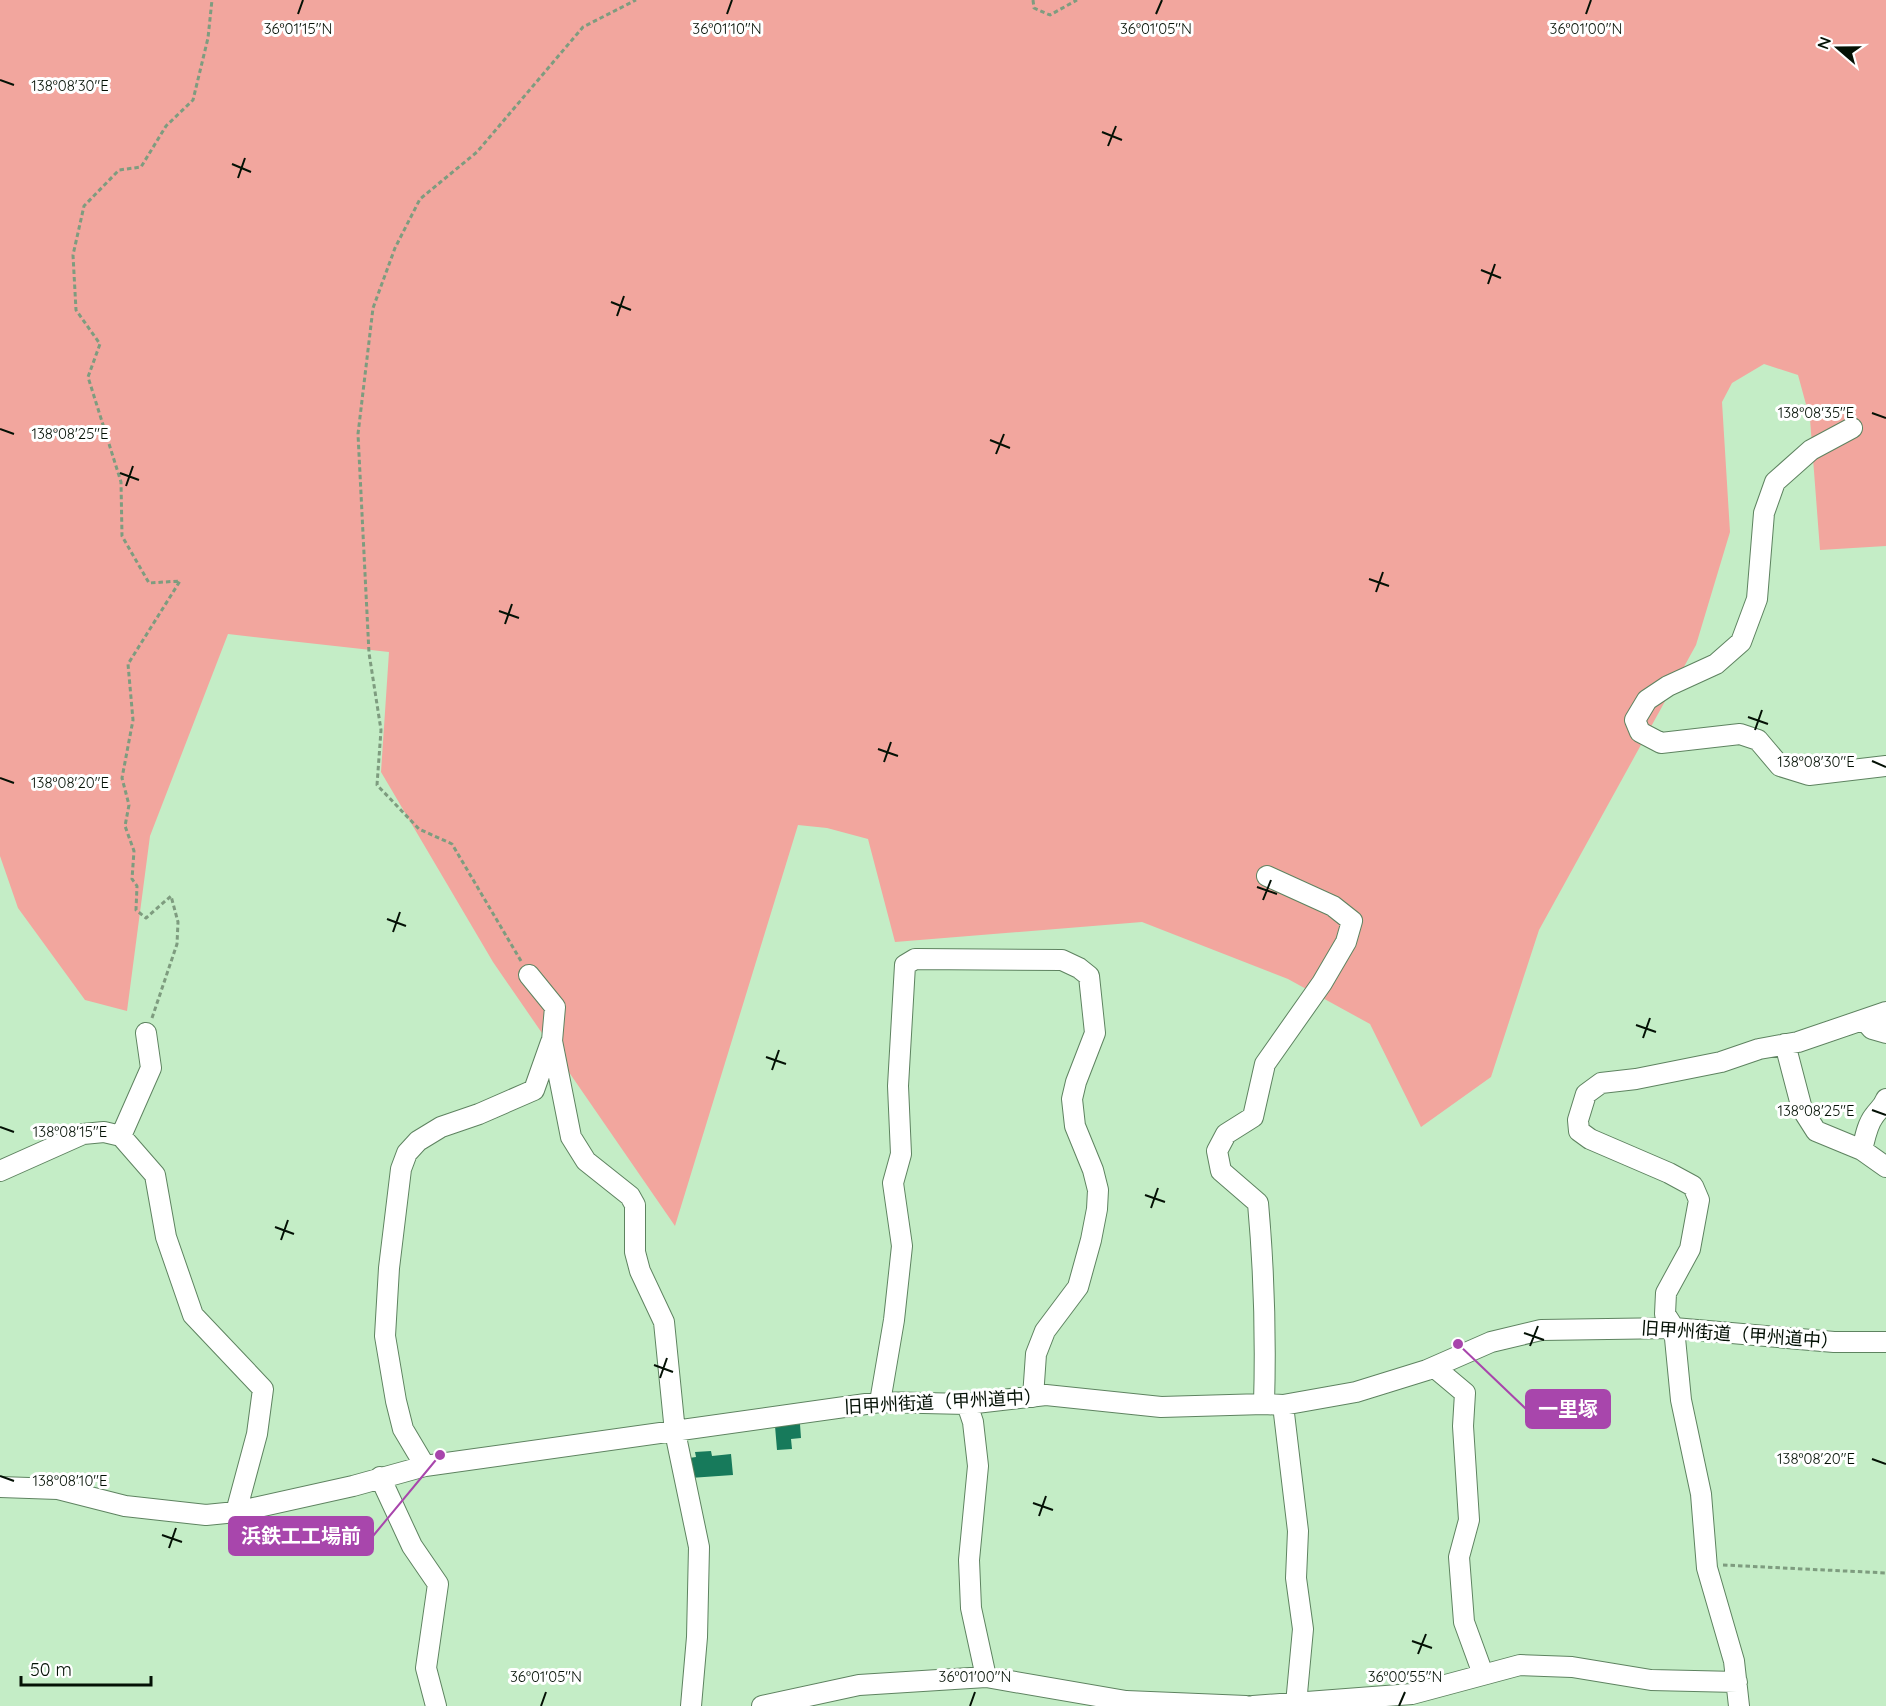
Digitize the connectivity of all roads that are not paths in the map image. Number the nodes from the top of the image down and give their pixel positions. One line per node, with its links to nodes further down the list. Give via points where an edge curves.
1 (1852, 428): 2 (street, via 1811,450 1775,482 1764,513 1757,599 1741,642 1716,664 1647,700 1635,720 1640,732 1661,743 1740,734 1758,740 1780,766 1809,775)
2 (1886, 766)
3 (1267, 876): 22 (street, via 1333,906 1352,921 1346,942 1322,983 1265,1064 1253,1117 1226,1134 1217,1151 1221,1171 1258,1203 1265,1343)
4 (530, 975): 9 (street, via 555,1007)
5 (1886, 1012): 6 (street)
6 (1865, 1021): 8 (street, via 1872,1029); 10 (street)
7 (146, 1033): 12 (street, via 151,1068)
8 (1886, 1033)
9 (552, 1041): 23 (street, via 571,1137 586,1161 630,1196 635,1205 635,1252 664,1322); 24 (street, via 534,1090 433,1131 407,1153 401,1169 388,1268 385,1336 403,1429)
10 (1785, 1044): 13 (street, via 1802,1108 1816,1131); 16 (street, via 1721,1062 1601,1083 1586,1094 1580,1109 1579,1131 1590,1139 1693,1186 1699,1200 1690,1249 1666,1293 1665,1314)
11 (1886, 1099): 13 (street, via 1867,1128)
12 (121, 1136): 15 (street, via 104,1132 83,1134); 27 (street, via 155,1175 166,1237 193,1315 263,1389 257,1434)
13 (1862, 1150): 14 (street)
14 (1886, 1167)
15 (0, 1171)
16 (1674, 1328): 17 (street, 旧甲州街道（甲州道中）, via 1834,1342); 18 (street, 旧甲州街道（甲州道中）, via 1541,1330 1491,1342); 30 (street, via 1681,1400 1701,1494 1707,1564)
17 (1886, 1342)
18 (1434, 1367): 22 (street, 旧甲州街道（甲州道中）, via 1356,1392); 28 (street, via 1464,1393 1469,1520 1459,1557 1464,1622)
19 (1033, 1397): 20 (street, via 1036,1354 1045,1331 1078,1287 1097,1209 1098,1190 1075,1126 1072,1099 1095,1033 1089,975 1062,960 915,959 905,965 898,1086 901,1154 893,1183 902,1246); 21 (street, 旧甲州街道（甲州道中）); 22 (street, 旧甲州街道（甲州道中）, via 1046,1395 1161,1407)
20 (880, 1402): 21 (street, 旧甲州街道（甲州道中）); 23 (street, 旧甲州街道（甲州道中）)
21 (967, 1404): 29 (street, via 978,1466 969,1560 971,1608)
22 (1273, 1404): 31 (street, via 1298,1531 1296,1578 1303,1629)
23 (675, 1432): 24 (street, 旧甲州街道（甲州道中）); 33 (street, via 699,1547)
24 (425, 1466): 25 (street, 旧甲州街道（甲州道中）)
25 (380, 1478): 27 (street, 旧甲州街道（甲州道中）); 32 (street, via 412,1546 438,1584 426,1668)
26 (0, 1487): 27 (street, 旧甲州街道（甲州道中）, via 58,1489 166,1512)
27 (236, 1512)
28 (1483, 1674): 30 (street, via 1520,1665 1572,1667 1651,1680); 31 (street, via 1412,1694)
29 (986, 1677): 34 (street, via 859,1685); 35 (street, via 1126,1701)
30 (1737, 1682): 37 (street)
31 (1296, 1704): 36 (street)
32 (436, 1706)
33 (691, 1706)
34 (762, 1706)
35 (1246, 1706)
36 (1253, 1706)
37 (1739, 1706)

